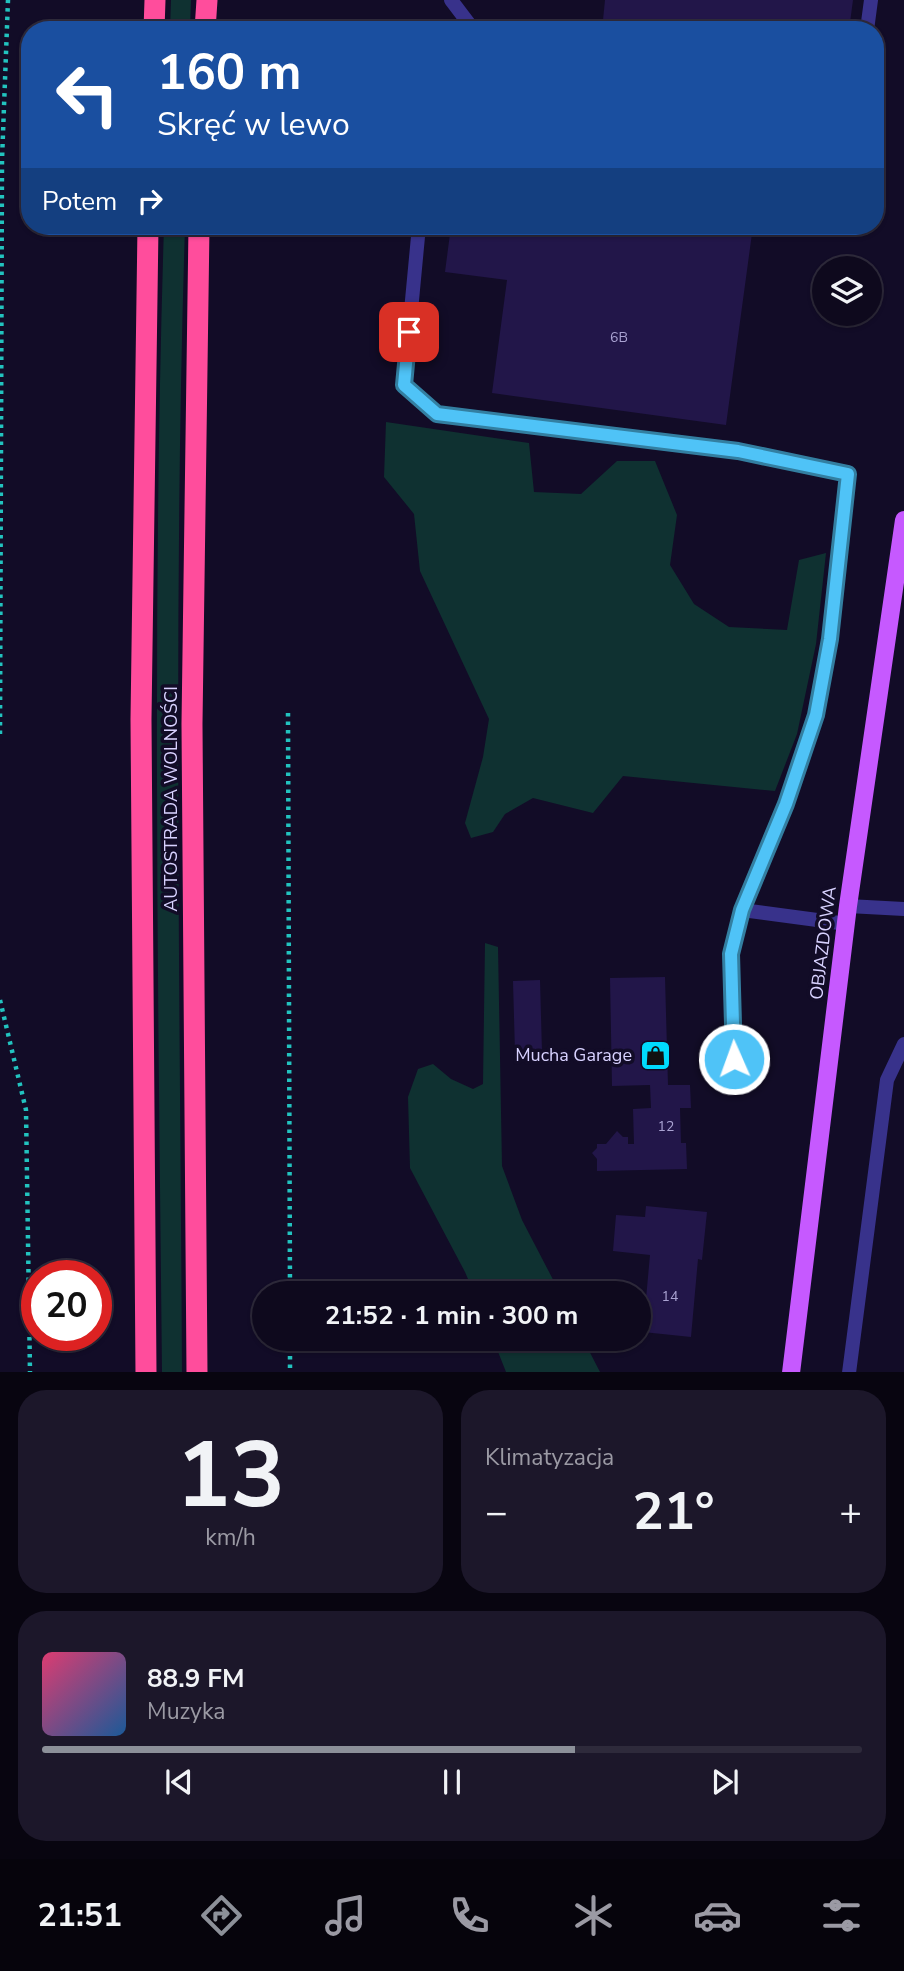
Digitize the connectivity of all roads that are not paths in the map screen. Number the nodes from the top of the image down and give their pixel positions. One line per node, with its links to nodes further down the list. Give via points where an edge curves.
1 (155, 0): 5 (highway)
2 (207, 0): 6 (highway)
3 (452, 0): 7 (lane)
4 (871, 0): 8 (lane)
5 (154, 21)
6 (206, 21)
7 (469, 21)
8 (868, 21)
9 (148, 235): 19 (highway, AUTOSTRADA WOLNOŚCI, via 141,719)
10 (199, 235): 20 (highway, AUTOSTRADA WOLNOŚCI, via 192,724)
11 (418, 235): 15 (lane, via 404,385 437,414 738,451 848,474 830,639 816,715 786,804)
12 (904, 520): 13 (main road, OBJAZDOWA)
13 (848, 906): 14 (lane); 16 (main road, OBJAZDOWA)
14 (904, 909)
15 (742, 910): 16 (lane); 18 (lane, via 731,954)
16 (847, 925): 21 (main road, OBJAZDOWA)
17 (904, 1044): 22 (lane, via 887,1080)
18 (734, 1059)
19 (146, 1372)
20 (197, 1372)
21 (791, 1372)
22 (849, 1372)

